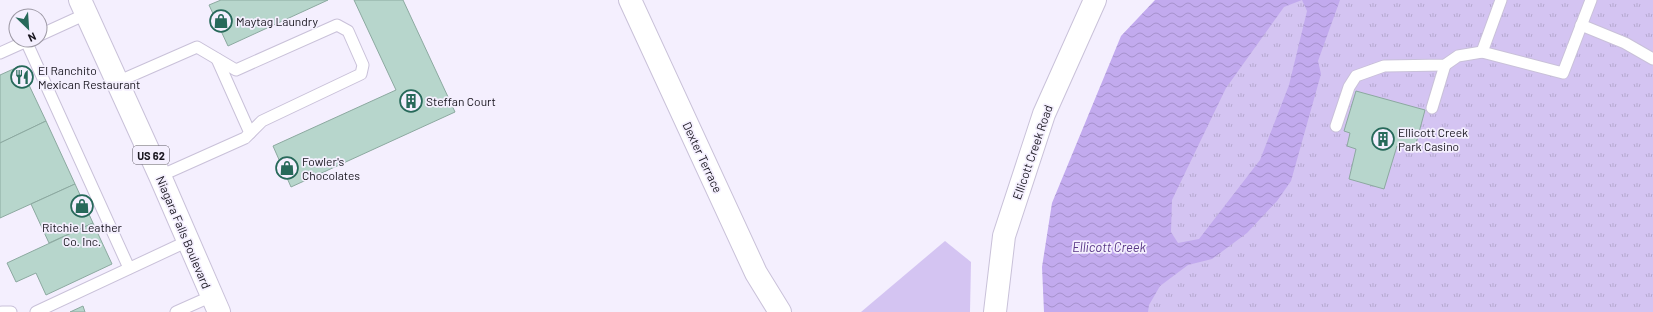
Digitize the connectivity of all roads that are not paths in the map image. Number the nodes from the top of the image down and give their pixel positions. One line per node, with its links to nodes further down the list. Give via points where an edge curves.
1 (630, 0): 27 (street, Dexter Terrace, via 756,273)
2 (1095, 0): 28 (street, Ellicott Creek Road, via 1044,114 1004,236)
3 (1501, 0): 10 (lane)
4 (1590, 0): 6 (lane)
5 (83, 7): 7 (lane); 15 (street, Niagara Falls Boulevard / US 62)
6 (1581, 25): 10 (lane, via 1563,73); 13 (lane, via 1625,43)
7 (48, 30)
8 (13, 48): 11 (lane)
9 (31, 48): 21 (lane)
10 (1482, 52): 14 (lane, via 1458,56)
11 (0, 54)
12 (217, 59): 15 (lane, via 197,47); 18 (lane); 18 (lane, via 236,70 337,26 348,31 363,65 361,74 262,121)
13 (1653, 59)
14 (1445, 65): 16 (lane); 17 (lane, via 1384,66 1356,76 1349,86)
15 (118, 82): 19 (street, Niagara Falls Boulevard / US 62)
16 (1432, 108)
17 (1336, 126)
18 (250, 133): 19 (lane, via 245,138)
19 (160, 176): 20 (street, Niagara Falls Boulevard / US 62)
20 (188, 241): 21 (lane); 22 (street, Niagara Falls Boulevard / US 62)
21 (129, 268): 25 (lane)
22 (215, 304): 26 (lane)
23 (2, 312): 24 (lane)
24 (11, 312)
25 (36, 312)
26 (176, 312)
27 (780, 312)
28 (995, 312)

